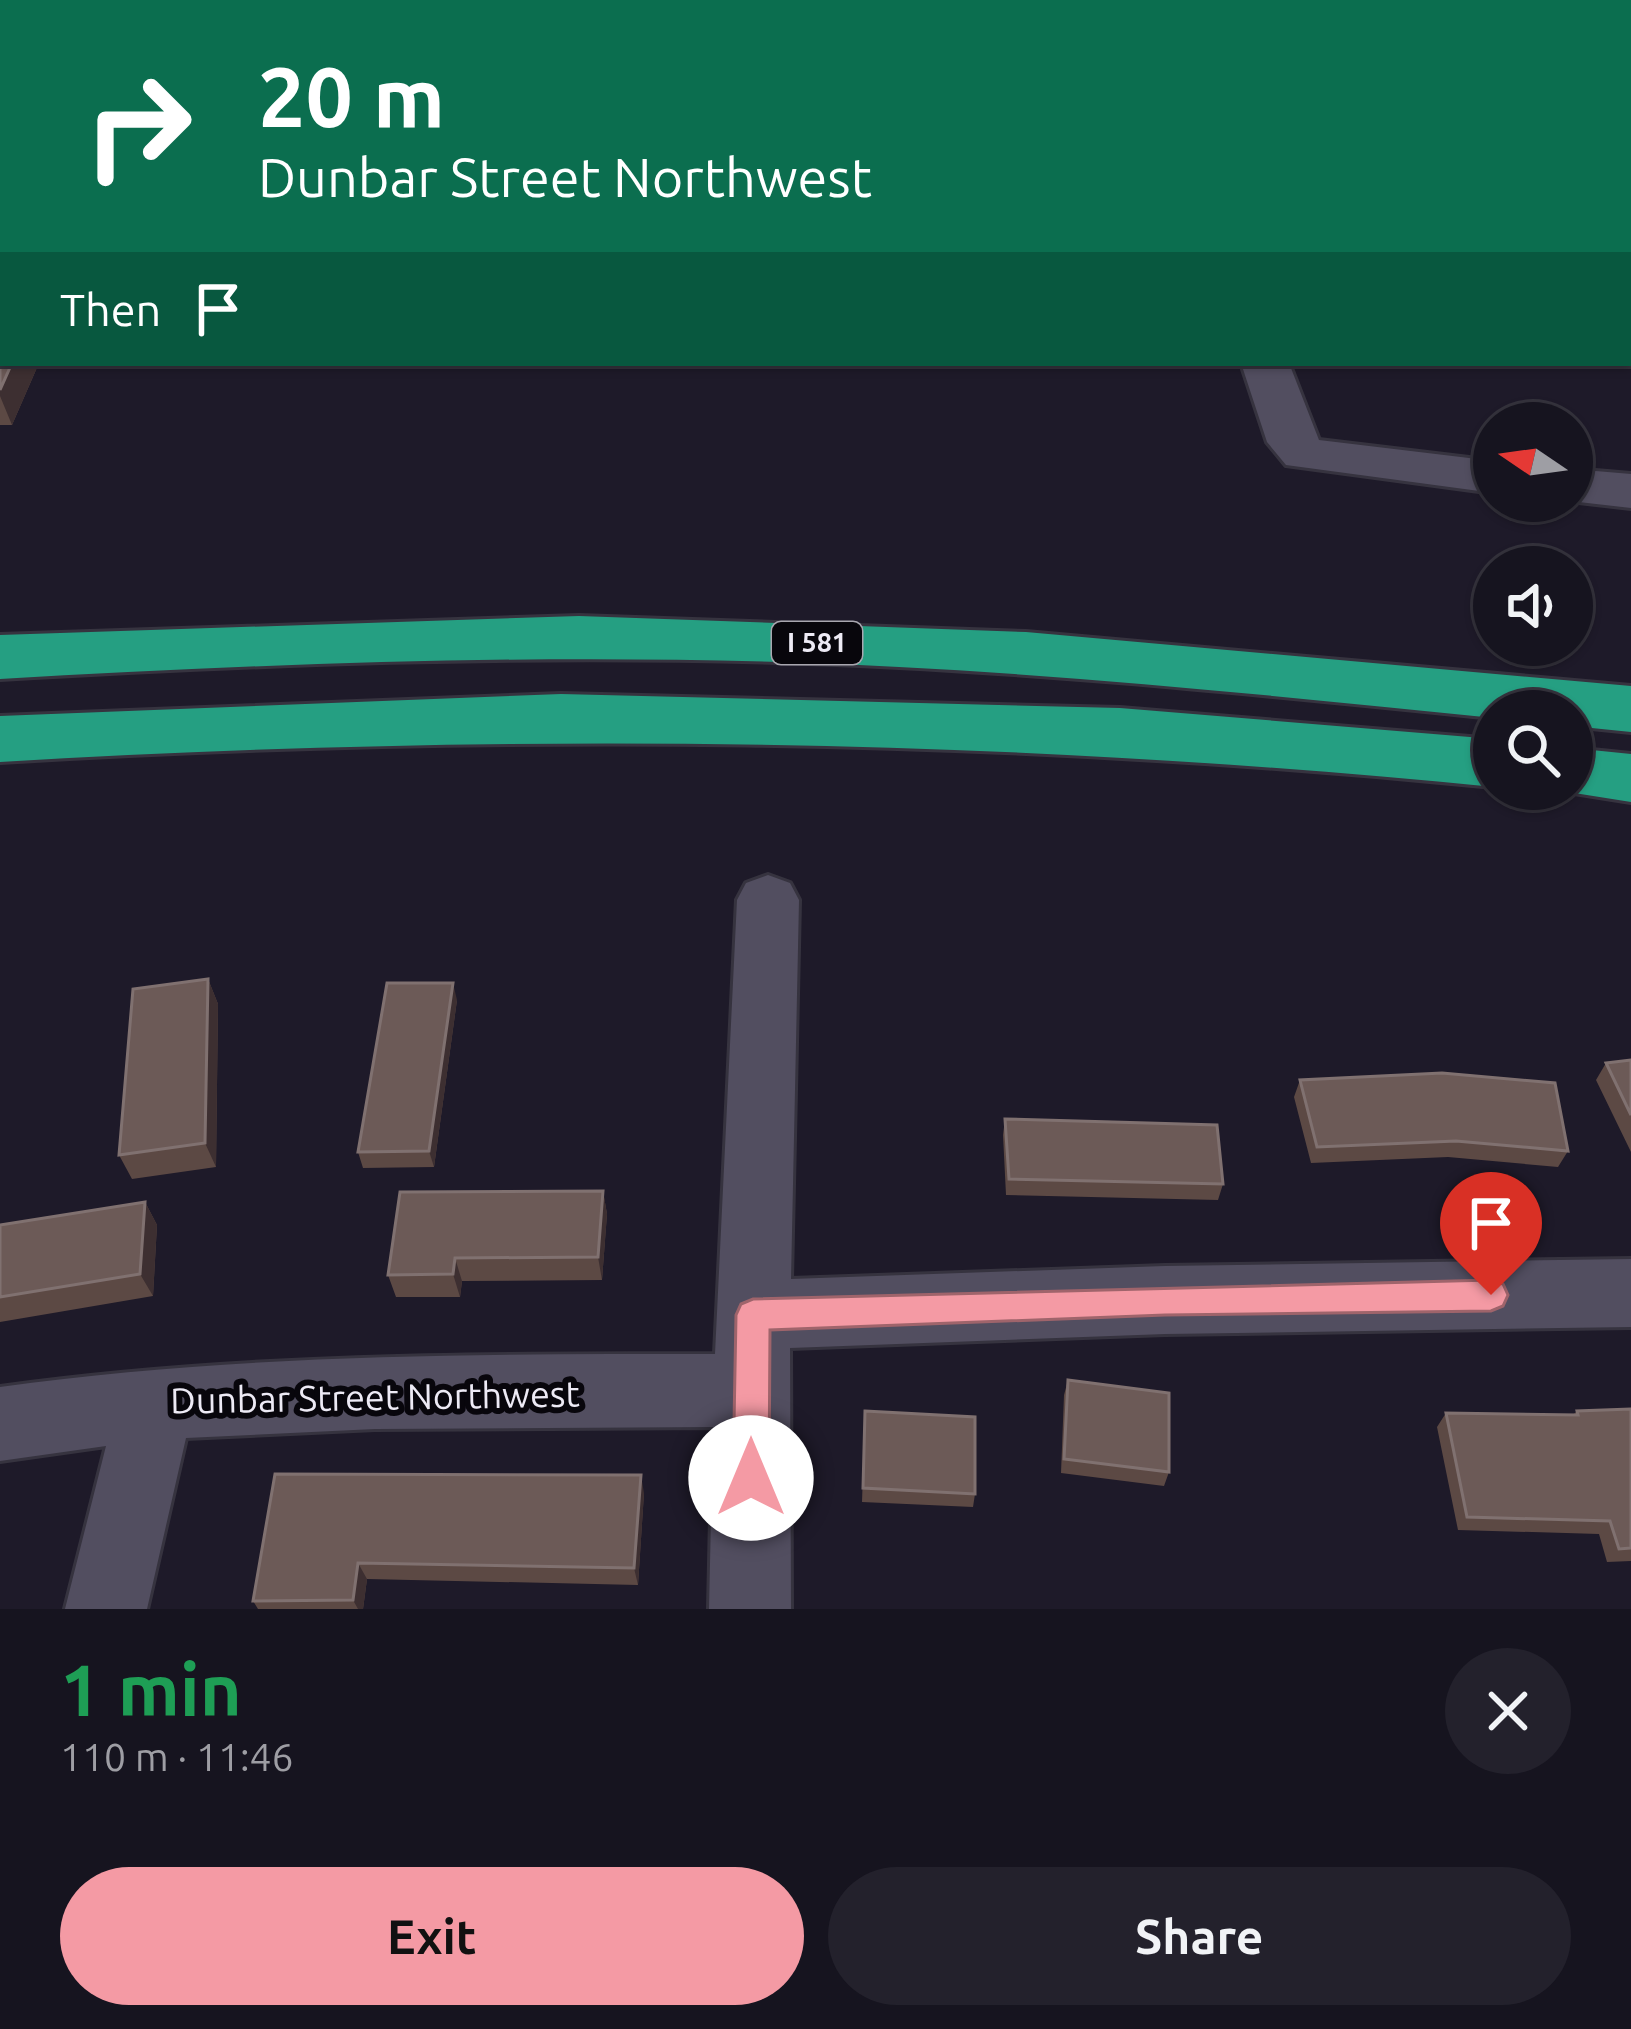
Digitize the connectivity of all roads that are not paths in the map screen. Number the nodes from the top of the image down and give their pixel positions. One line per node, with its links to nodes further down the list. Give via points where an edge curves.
1 (1266, 366): 2 (street, via 1292,442 1304,454)
2 (1473, 474)
3 (1593, 487): 4 (street)
4 (1631, 491)
5 (0, 657): 6 (highway, I 581, via 309,641 665,638 1094,658)
6 (1631, 709)
7 (0, 739): 8 (highway, via 249,722 719,714 1093,727)
8 (1473, 761)
9 (1593, 774): 10 (highway)
10 (1631, 778)
11 (768, 900): 13 (street)
12 (1631, 1293): 13 (street)
13 (753, 1315): 14 (street)
14 (752, 1391): 15 (street, Dunbar Street Northwest); 18 (street)
15 (156, 1402): 16 (street, Dunbar Street Northwest); 17 (street)
16 (0, 1424)
17 (106, 1609)
18 (751, 1609)

